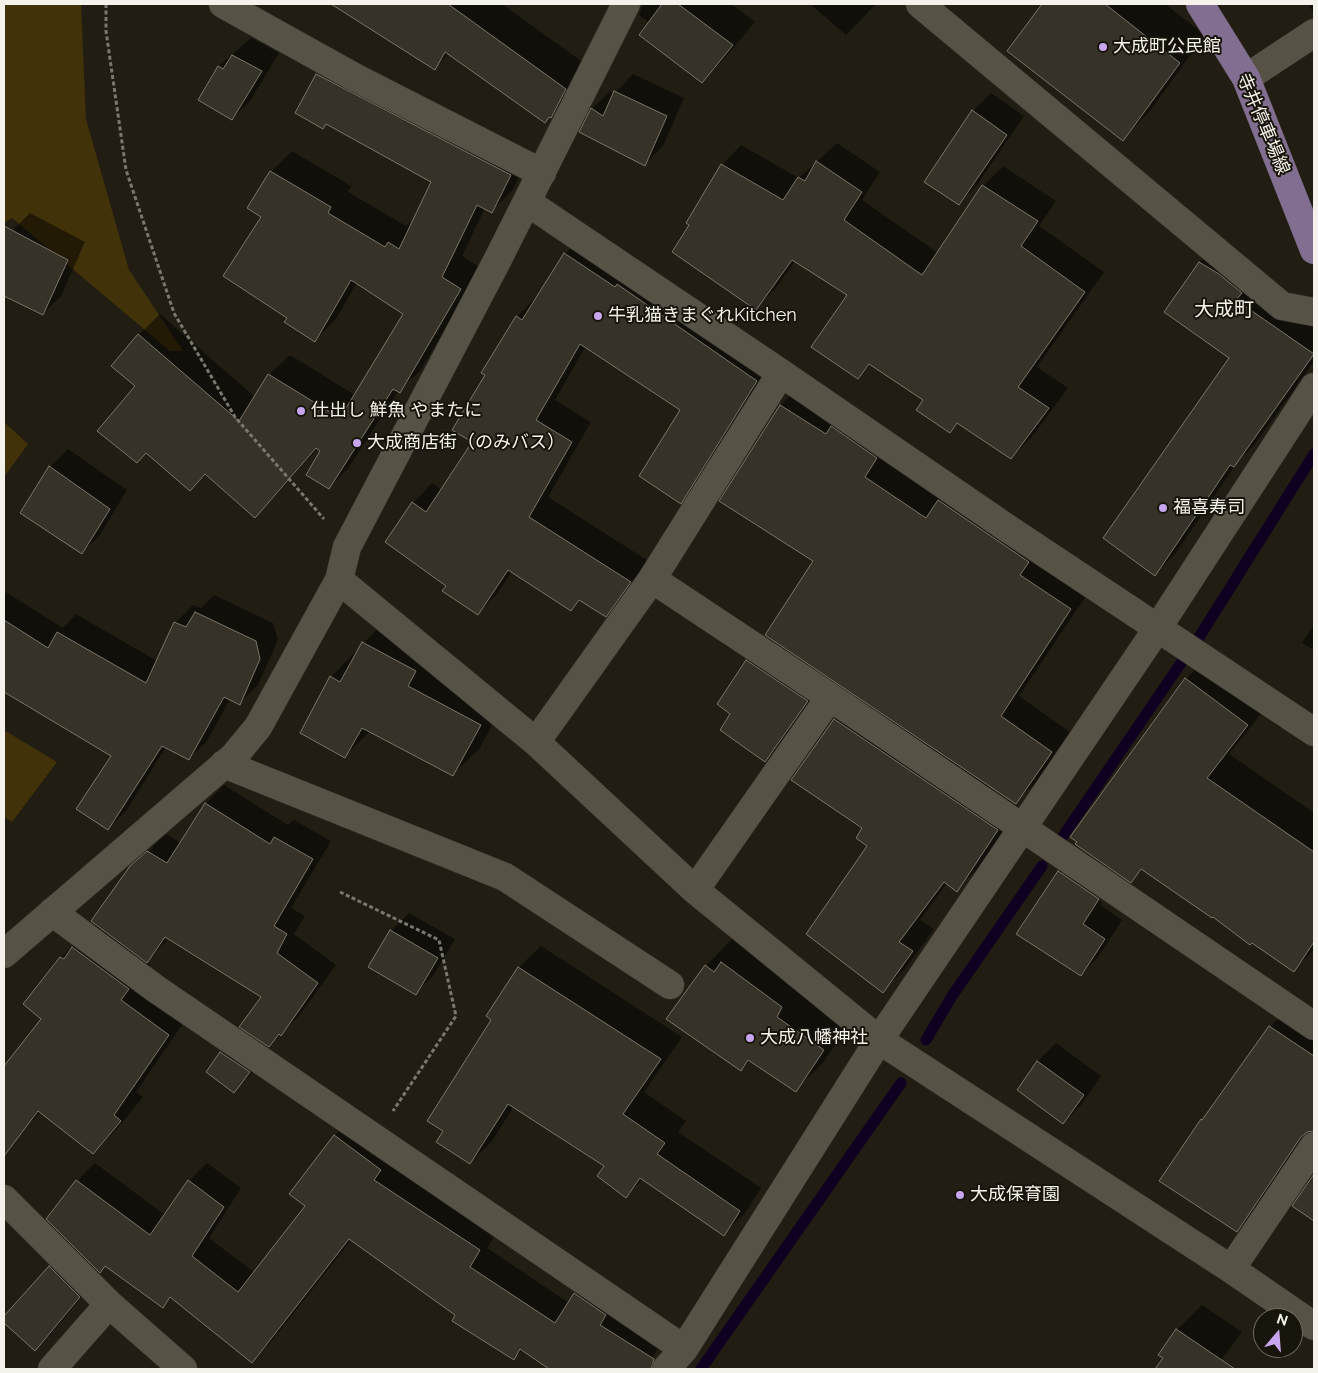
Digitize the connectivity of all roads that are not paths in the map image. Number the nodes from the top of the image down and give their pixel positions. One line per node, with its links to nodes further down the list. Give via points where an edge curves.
1 (223, 4): 7 (street, via 356,78)
2 (626, 4): 7 (street)
3 (920, 4): 10 (street, via 1282,306)
4 (1200, 4): 6 (main road, 寺井停車場線)
5 (1314, 33): 6 (street)
6 (1246, 78): 9 (main road, 寺井停車場線)
7 (542, 173): 8 (street)
8 (527, 202): 11 (street); 14 (street, via 347,546)
9 (1314, 250)
10 (1314, 312)
11 (781, 373): 13 (street); 15 (street)
12 (1314, 386): 15 (street)
13 (652, 579): 16 (street); 18 (street)
14 (338, 580): 18 (street); 19 (street, via 258,727)
15 (1157, 629): 17 (street); 20 (street)
16 (830, 697): 20 (street); 21 (street)
17 (1314, 732)
18 (536, 742): 21 (street)
19 (224, 764): 22 (street); 24 (street, via 505,877)
20 (1022, 830): 25 (street); 26 (street)
21 (696, 890): 26 (street)
22 (52, 912): 23 (street); 32 (street, via 156,989)
23 (4, 954)
24 (670, 985)
25 (1314, 1026)
26 (880, 1040): 29 (street); 32 (street)
27 (1314, 1146): 29 (street)
28 (4, 1199): 30 (street)
29 (1231, 1269): 31 (street)
30 (109, 1304): 33 (street); 34 (street)
31 (1314, 1326)
32 (684, 1349): 35 (street)
33 (52, 1369)
34 (183, 1369)
35 (666, 1369)

